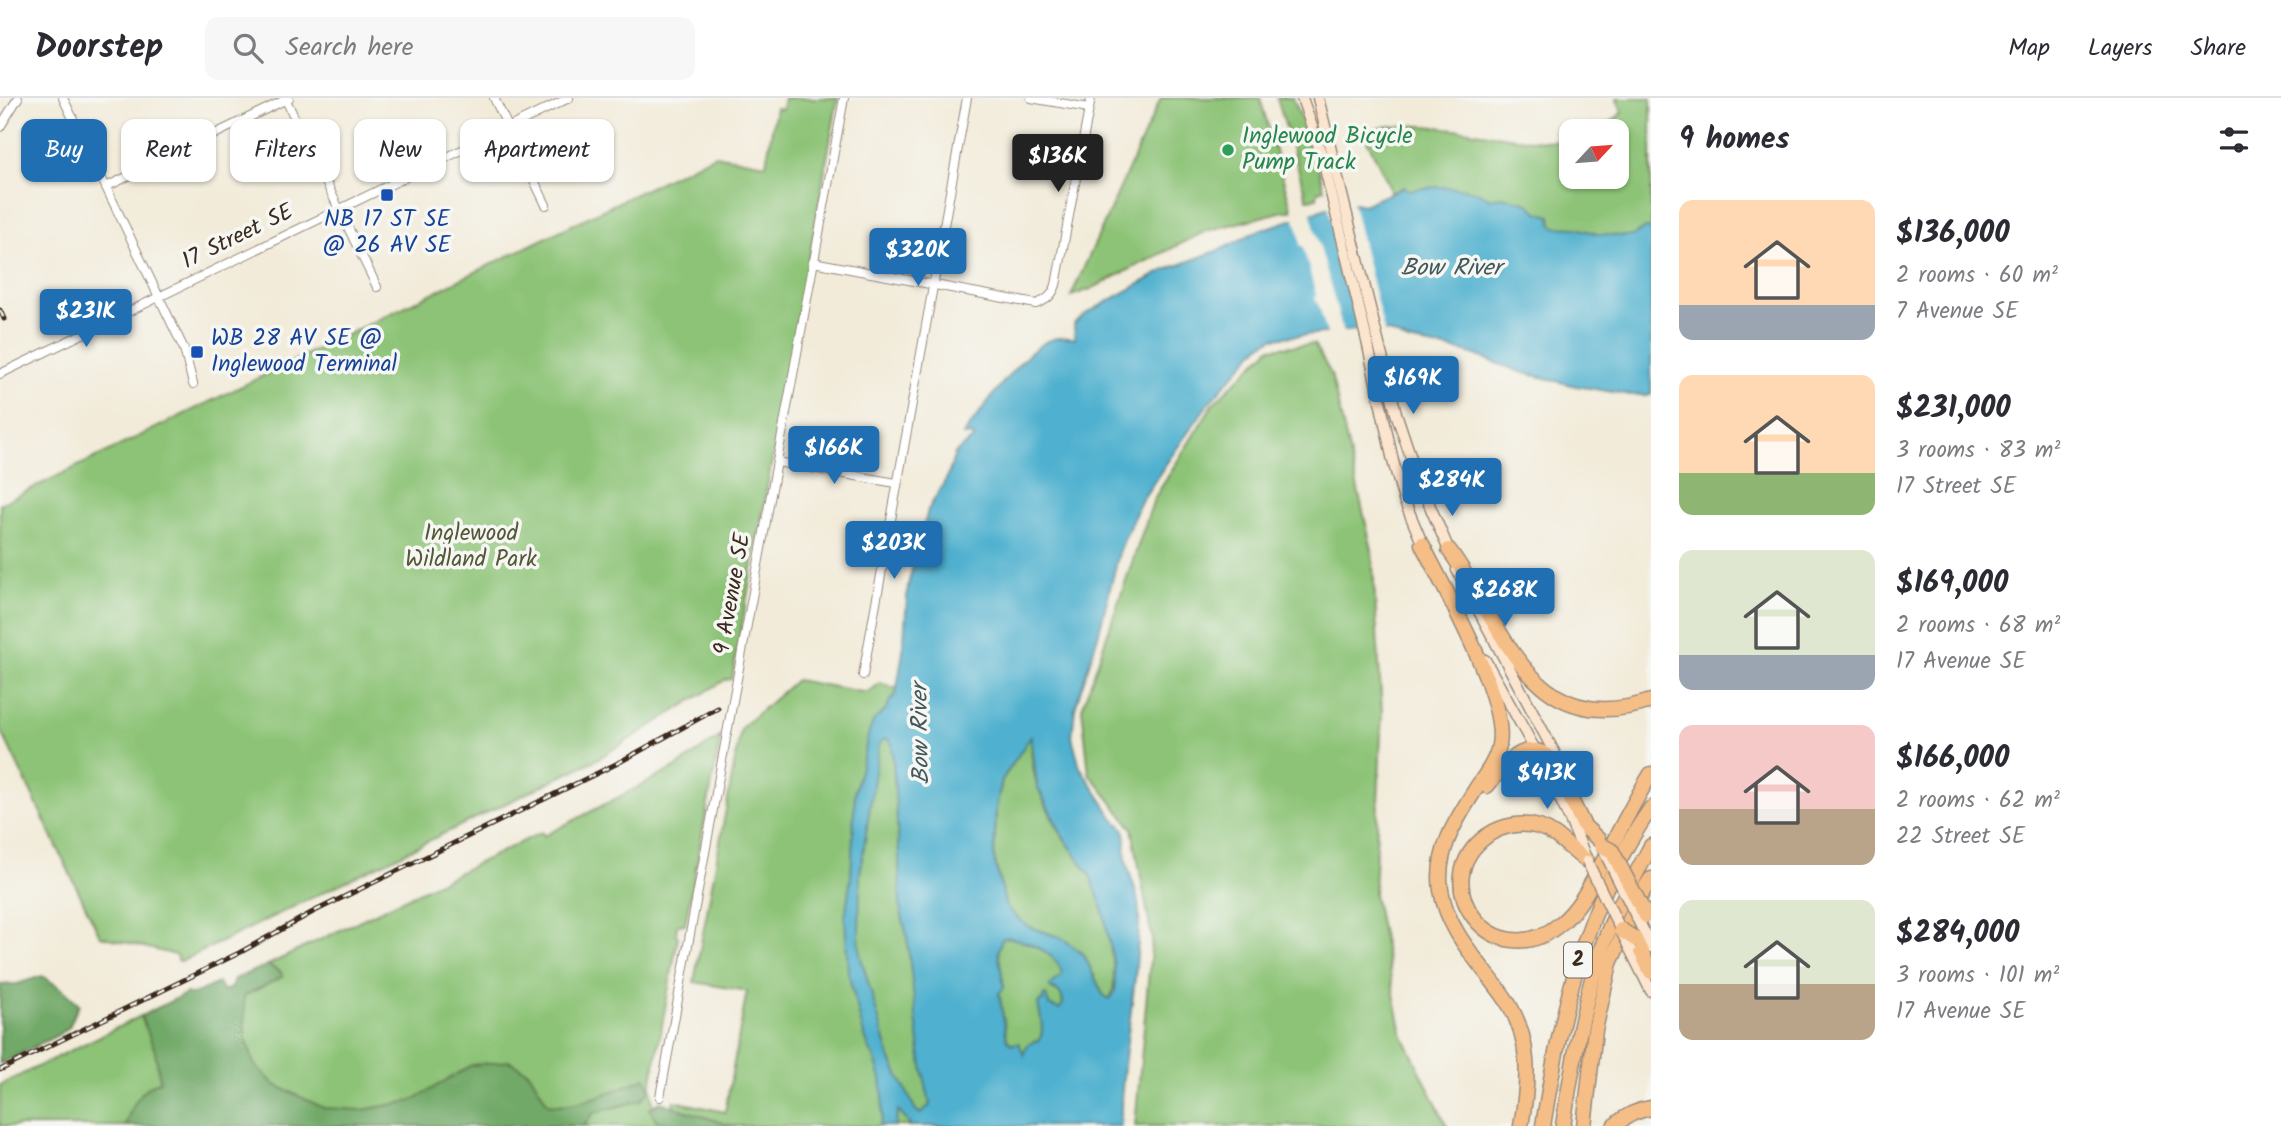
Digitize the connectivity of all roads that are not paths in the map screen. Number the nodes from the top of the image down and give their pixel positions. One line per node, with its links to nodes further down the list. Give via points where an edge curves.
1 (18, 98): 15 (street)
2 (62, 98): 18 (street)
3 (494, 98): 13 (street)
4 (569, 98): 14 (street, 17 Street SE)
5 (844, 98): 22 (street, 9 Avenue SE)
6 (967, 98): 23 (street)
7 (1031, 98): 12 (street)
8 (1091, 98): 12 (street)
9 (1302, 98): 19 (main road)
10 (1318, 98): 19 (main road)
11 (287, 99): 18 (street); 21 (street)
12 (1089, 108): 23 (street, via 1053,293 1036,303)
13 (504, 119)
14 (526, 119)
15 (0, 127)
16 (460, 151): 21 (street, 17 Street SE)
17 (535, 182): 20 (street)
18 (106, 187): 25 (street)
19 (1336, 190): 26 (main road)
20 (546, 205)
21 (339, 209): 24 (street); 25 (street, 17 Street SE)
22 (813, 262): 23 (street); 29 (street, 9 Avenue SE)
23 (934, 285): 30 (street)
24 (377, 287)
25 (159, 297): 27 (street, 17 Street SE); 28 (street, via 184,349)
26 (1373, 341): 31 (main road, via 1393,461); 32 (main road, via 1404,439)
27 (0, 374)
28 (193, 384)
29 (777, 461): 30 (street); 48 (street, 9 Avenue SE)
30 (896, 483): 33 (street)
31 (1422, 544): 35 (main road); 38 (highway, via 1479,659 1499,720 1500,743 1492,765)
32 (1449, 550): 34 (highway, via 1520,663 1552,694 1578,706 1602,710); 39 (main road)
33 (863, 675)
34 (1651, 701)
35 (1533, 749): 38 (highway, via 1502,768); 39 (highway, via 1551,759 1584,826); 41 (main road)
36 (1651, 774): 41 (highway, via 1583,898 1552,930 1523,941 1503,939 1478,924 1467,908 1462,887 1469,855 1487,836 1507,826 1530,825 1548,831)
37 (1651, 808): 51 (highway, 2, via 1598,904 1579,956 1565,1005)
38 (1448, 838): 50 (highway, via 1440,881 1452,925 1505,999 1522,1035 1528,1069)
39 (1600, 843): 44 (highway, bridge, via 1612,851)
40 (1651, 846): 52 (highway, 2, via 1596,967)
41 (1587, 861): 43 (main road, bridge)
42 (1651, 879): 53 (highway, via 1611,963 1595,1030)
43 (1621, 930): 44 (highway, bridge)
44 (1641, 931): 45 (main road); 46 (highway); 47 (main road)
45 (1651, 947)
46 (1651, 972)
47 (1651, 991)
48 (660, 1097)
49 (1651, 1108): 54 (highway)
50 (1521, 1126)
51 (1543, 1126)
52 (1563, 1126)
53 (1584, 1126)
54 (1614, 1126)

